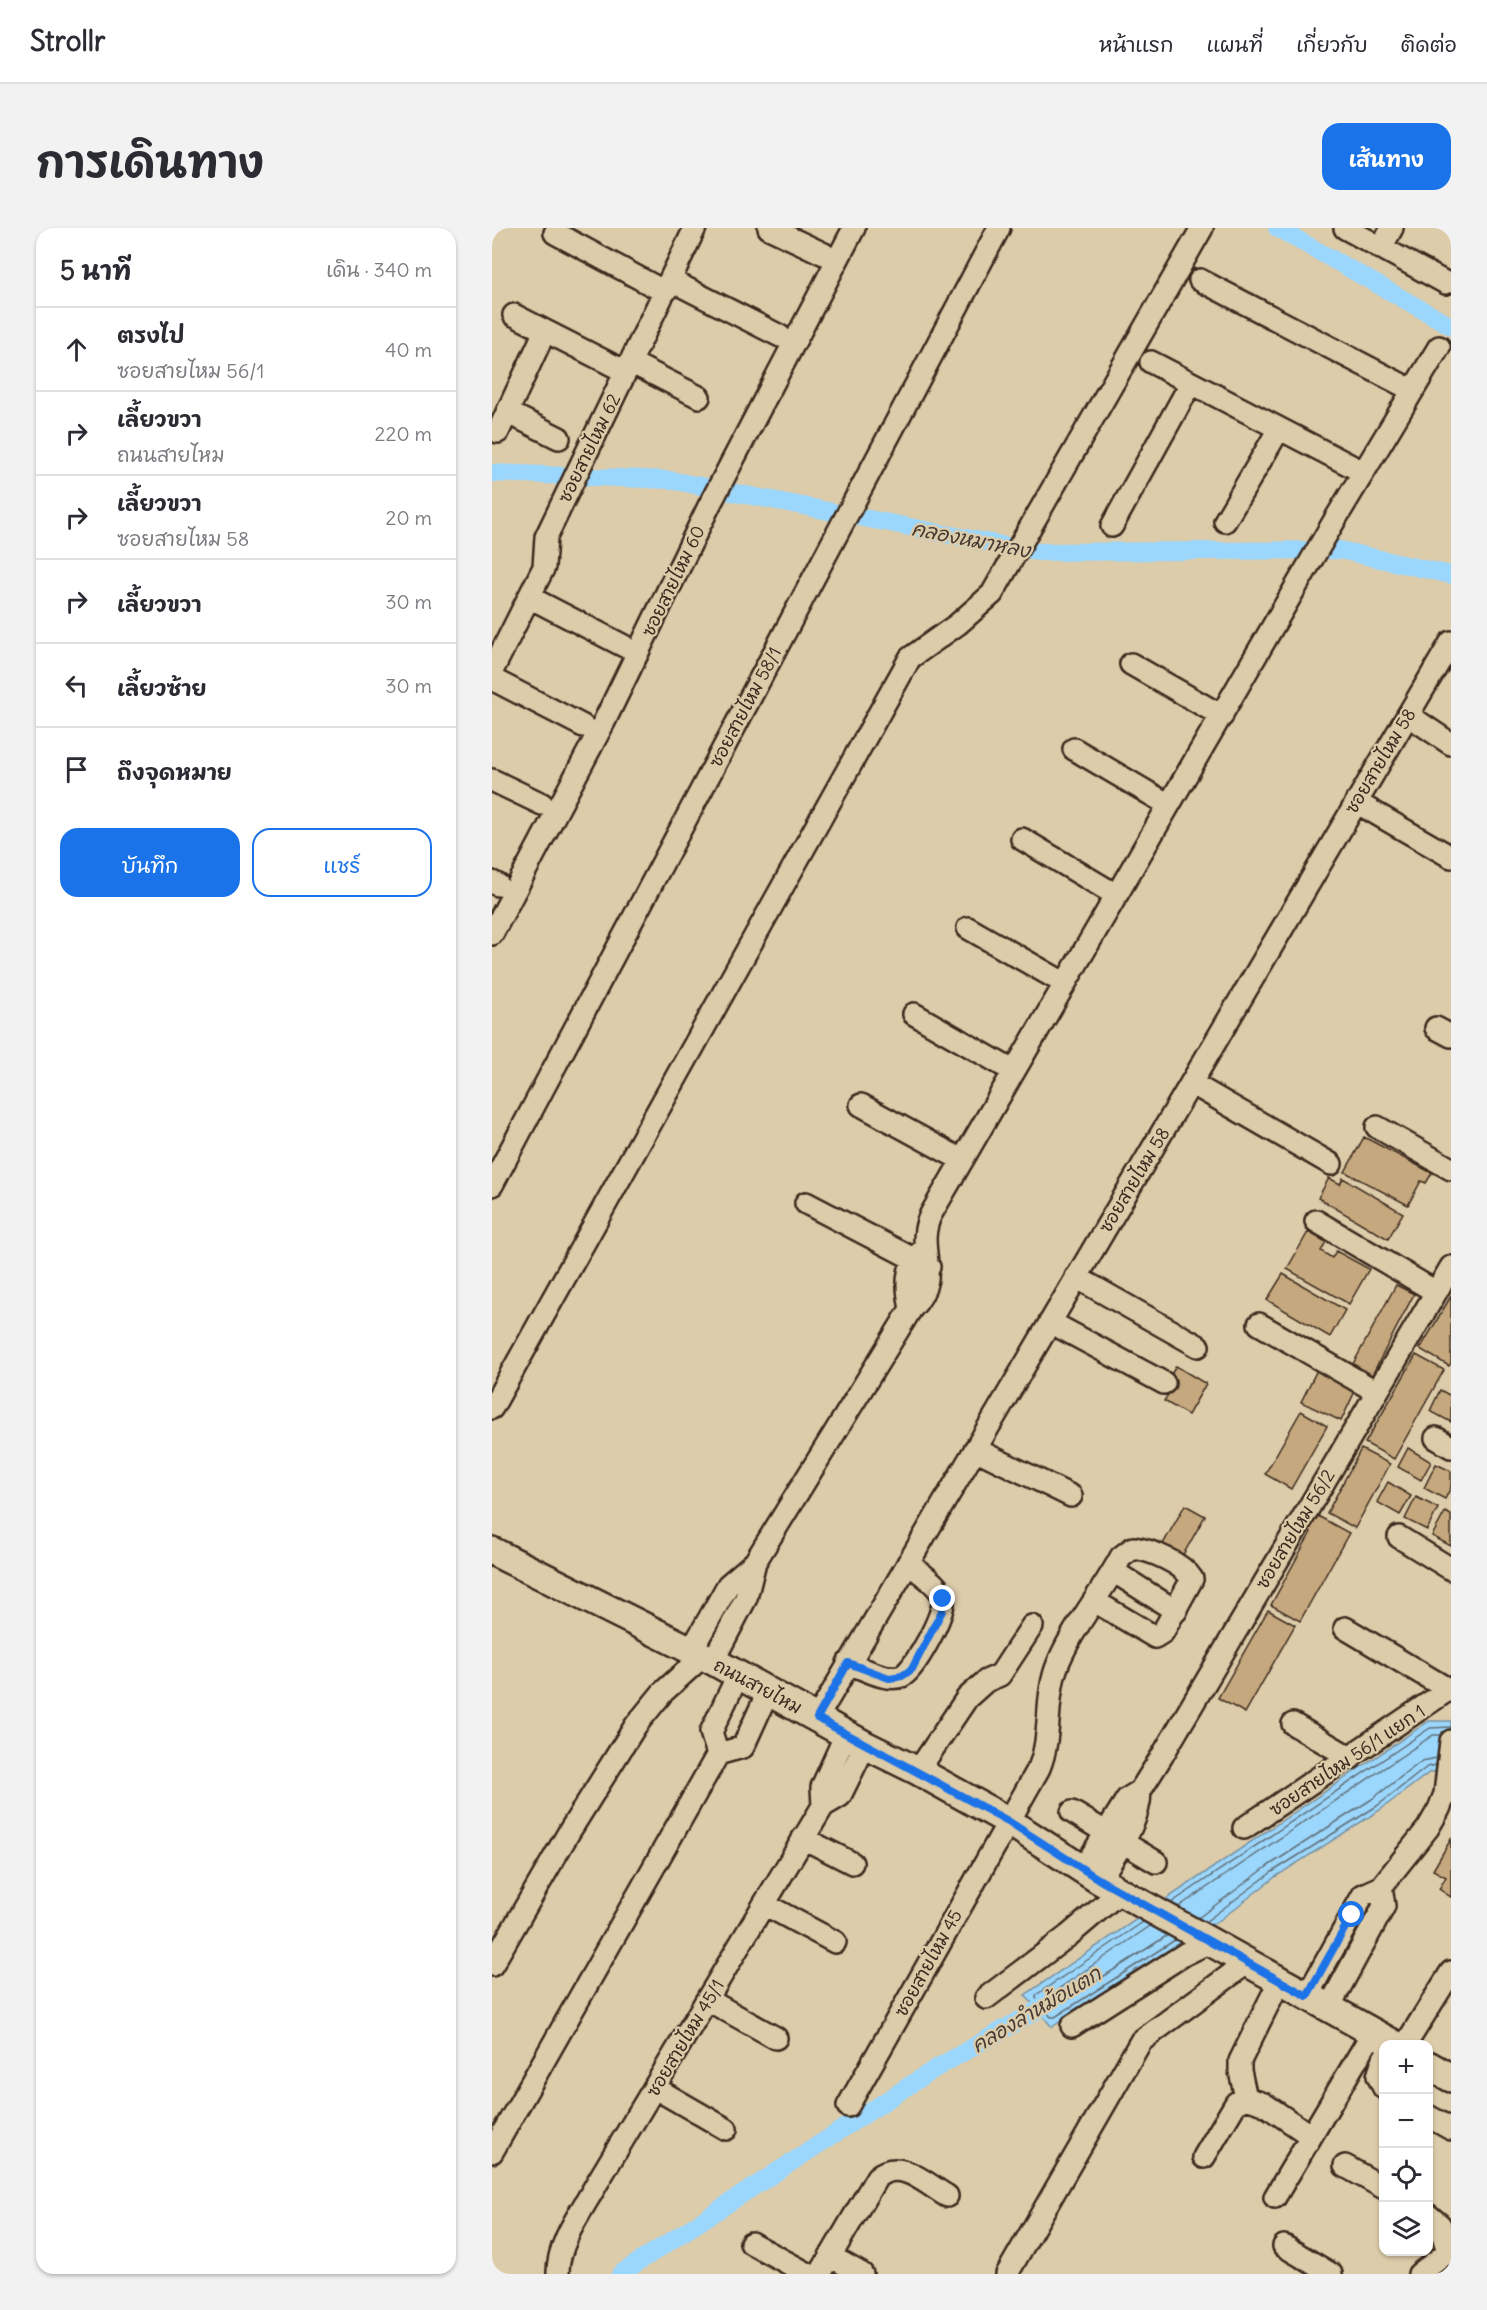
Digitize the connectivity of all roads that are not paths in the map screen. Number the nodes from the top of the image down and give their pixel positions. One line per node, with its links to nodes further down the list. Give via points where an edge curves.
1 (695, 228): 13 (street, ซอยสายไหม 62)
2 (769, 228): 10 (street)
3 (854, 228): 49 (street, ซอยสายไหม 60)
4 (999, 228): 59 (street, ซอยสายไหม 58/1)
5 (1202, 228): 71 (street, via 992,594 910,658)
6 (1344, 228): 9 (street)
7 (1392, 228): 9 (street)
8 (555, 233): 13 (street)
9 (1381, 248): 12 (street)
10 (824, 254)
11 (1200, 280): 21 (street)
12 (1446, 283)
13 (667, 286): 16 (street); 19 (street, ซอยสายไหม 62)
14 (514, 315): 15 (street)
15 (546, 331): 19 (street); 23 (street)
16 (780, 336)
17 (1439, 347): 21 (street)
18 (1151, 362): 20 (street)
19 (628, 367): 22 (street); 30 (street, ซอยสายไหม 62, via 546,537 544,567)
20 (1191, 383): 24 (street); 29 (street)
21 (1412, 390): 27 (street)
22 (699, 396)
23 (507, 412): 25 (street); 26 (street)
24 (1279, 429): 27 (street); 28 (street)
25 (498, 432)
26 (559, 438)
27 (1363, 472): 37 (street)
28 (1225, 521)
29 (1112, 526)
30 (529, 597): 32 (street); 34 (street, ซอยสายไหม 62)
31 (1451, 642): 36 (street, ซอยสายไหม 58)
32 (624, 646)
33 (1131, 664): 37 (street)
34 (492, 671)
35 (492, 679): 38 (street)
36 (1408, 715): 39 (street); 42 (street, ซอยสายไหม 58)
37 (1222, 716): 44 (street)
38 (583, 726)
39 (1451, 744)
40 (1074, 749): 44 (street)
41 (492, 780): 43 (street)
42 (1356, 802): 46 (street); 53 (street, ซอยสายไหม 58)
43 (542, 804)
44 (1169, 805): 47 (street)
45 (1022, 839): 47 (street)
46 (1451, 857)
47 (1116, 895): 50 (street)
48 (968, 928): 50 (street)
49 (492, 934)
50 (1064, 983): 52 (street)
51 (914, 1014): 52 (street)
52 (1013, 1071): 56 (street)
53 (1191, 1083): 57 (street); 64 (street, ซอยสายไหม 58)
54 (861, 1105): 56 (street)
55 (1377, 1126): 58 (street)
56 (962, 1160): 62 (street, via 927,1220)
57 (1330, 1164)
58 (1451, 1169)
59 (492, 1185)
60 (806, 1203): 62 (street)
61 (1316, 1221): 65 (street)
62 (922, 1259): 83 (street, via 926,1289 755,1562 746,1598)
63 (1451, 1267): 65 (street, ซอยสายไหม 56/2)
64 (1076, 1277): 66 (street, ซอยสายไหม 58); 68 (street)
65 (1436, 1292): 70 (street, ซอยสายไหม 56/2)
66 (1050, 1322): 69 (street); 72 (street, ซอยสายไหม 58)
67 (1259, 1324): 70 (street)
68 (1198, 1346)
69 (1164, 1383)
70 (1377, 1392): 98 (street, ซอยสายไหม 56/2, via 1140,1791 1140,1806)
71 (492, 1408)
72 (975, 1449): 73 (street); 76 (street, ซอยสายไหม 58)
73 (1071, 1496)
74 (1399, 1537): 77 (street)
75 (492, 1551): 83 (main road, ถนนสายไหม)
76 (908, 1563): 84 (street, ซอยสายไหม 58); 84 (street, via 938,1589 943,1599 942,1611 912,1669 889,1678)
77 (1451, 1569)
78 (1113, 1571): 79 (street, ซอยสายไหม 45); 80 (street); 80 (street, ซอยสายไหม 45, via 1126,1550 1133,1548 1146,1549 1184,1571 1192,1583)
79 (1096, 1602): 80 (street, via 1155,1637 1160,1636); 96 (street, ซอยสายไหม 45, via 1055,1671 1045,1753)
80 (1176, 1611)
81 (1032, 1626): 94 (street, via 1000,1675 966,1698)
82 (1345, 1628): 86 (street, ซอยสายไหม 56/1 แยก 1)
83 (702, 1656): 85 (main road, ถนนสายไหม); 107 (street, via 663,1692 636,1725)
84 (848, 1663): 88 (street, ซอยสายไหม 58)
85 (738, 1675): 87 (main road, ถนนสายไหม); 92 (street, via 711,1732)
86 (1450, 1691): 93 (street, ซอยสายไหม 56/1 แยก 1)
87 (768, 1692): 88 (main road, ถนนสายไหม); 92 (street, via 742,1747)
88 (817, 1718): 90 (main road, ถนนสายไหม)
89 (1293, 1724): 93 (street)
90 (855, 1739): 94 (main road, ถนนสายไหม); 99 (street, ซอยสายไหม 45/1, via 840,1796 823,1806)
91 (1451, 1741): 112 (street, via 1445,1794 1428,1828 1381,1887 1384,1906)
92 (718, 1754): 127 (street)
93 (1351, 1758): 97 (street, ซอยสายไหม 56/1 แยก 1)
94 (918, 1771): 96 (main road, ถนนสายไหม)
95 (1072, 1812): 98 (street)
96 (1008, 1821): 102 (main road, ถนนสายไหม); 122 (street, ซอยสายไหม 45)
97 (1244, 1828)
98 (1115, 1836): 100 (street); 102 (street, ซอยสายไหม 56/2)
99 (803, 1838): 101 (street); 103 (street, ซอยสายไหม 45/1)
100 (1156, 1862)
101 (852, 1863)
102 (1111, 1886): 104 (main road, ถนนสายไหม); 110 (street, ซอยสายไหม 56/2, via 1068,1936)
103 (764, 1904): 105 (street); 111 (street, ซอยสายไหม 45/1)
104 (1208, 1939): 106 (main road, ถนนสายไหม); 113 (street)
105 (836, 1942)
106 (1248, 1962): 109 (main road, ถนนสายไหม); 141 (street, via 1141,2041)
107 (492, 1965)
108 (1451, 1972): 116 (street)
109 (1280, 1980): 112 (main road, ถนนสายไหม); 121 (street, via 1240,2061)
110 (986, 1998)
111 (708, 2001): 114 (street); 120 (street, ซอยสายไหม 45/1)
112 (1318, 2002): 115 (main road, ถนนสายไหม)
113 (1072, 2026)
114 (776, 2038)
115 (1383, 2040)
116 (1393, 2040)
117 (1379, 2057): 126 (street)
118 (1433, 2068): 119 (main road)
119 (1451, 2078)
120 (654, 2088): 124 (street); 138 (street, ซอยสายไหม 45/1, via 565,2242)
121 (1246, 2098): 126 (street, via 1264,2104); 128 (street, via 1236,2103)
122 (848, 2106)
123 (1433, 2119): 125 (street)
124 (726, 2129)
125 (1451, 2129)
126 (1311, 2136): 132 (street)
127 (492, 2152)
128 (1204, 2157)
129 (1346, 2166): 130 (street)
130 (1379, 2186)
131 (947, 2196): 137 (street, via 903,2170 892,2168 884,2172 877,2177)
132 (1275, 2197)
133 (1440, 2223): 136 (street)
134 (751, 2242): 139 (street)
135 (1284, 2246): 142 (street)
136 (1450, 2250): 143 (street)
137 (825, 2265): 140 (street)
138 (558, 2274)
139 (808, 2274)
140 (862, 2274)
141 (1007, 2274)
142 (1331, 2274)
143 (1419, 2274)

